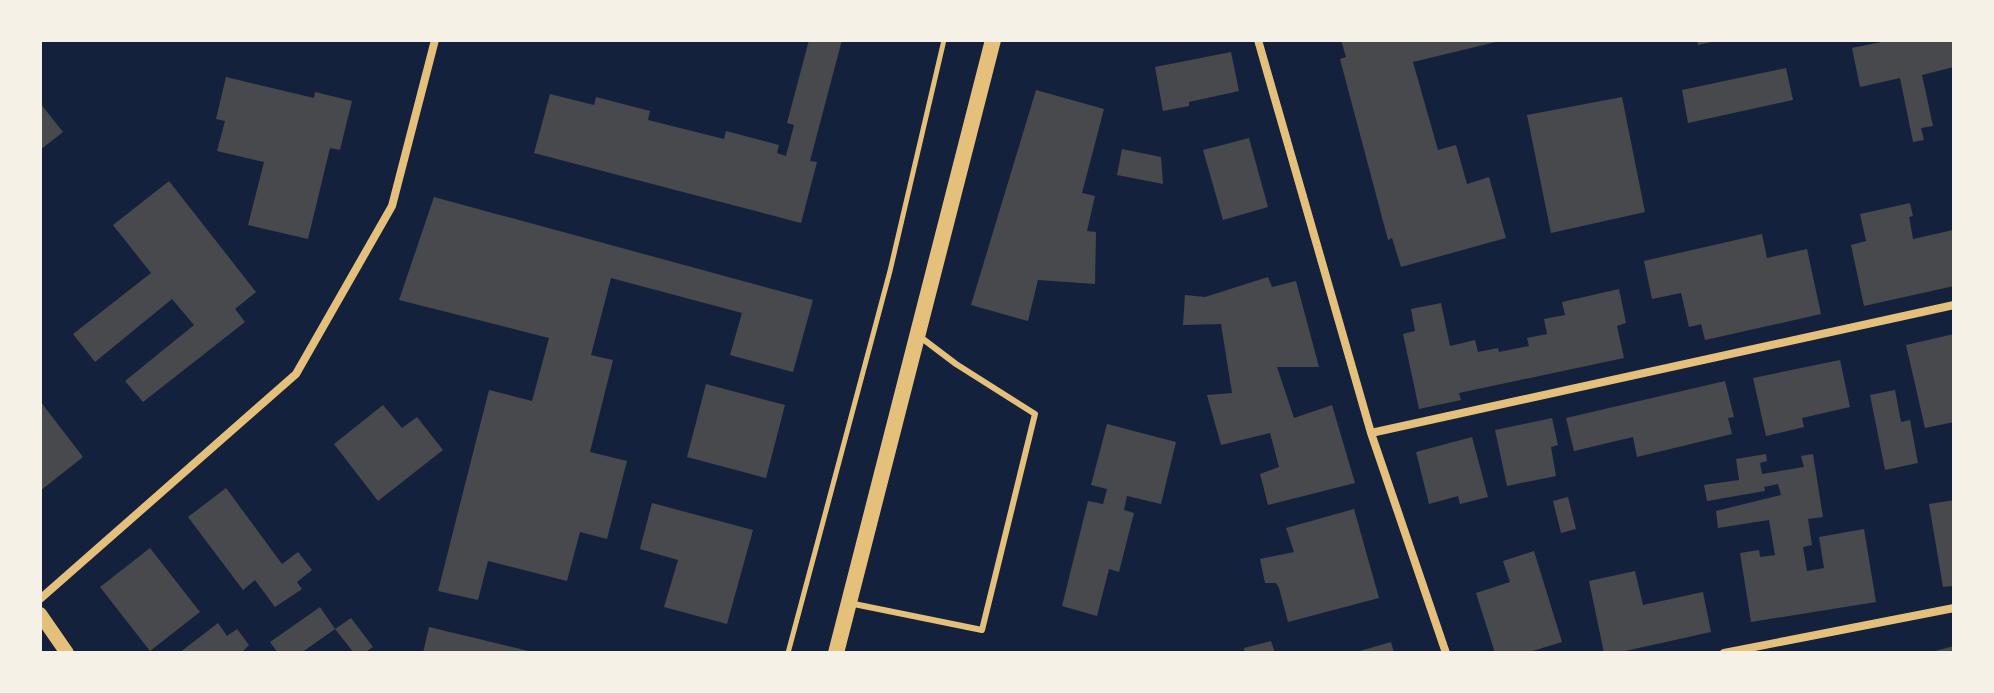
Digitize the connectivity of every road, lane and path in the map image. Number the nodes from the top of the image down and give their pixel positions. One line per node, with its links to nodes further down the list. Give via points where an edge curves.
1 (435, 40): 8 (street, via 392,206 296,374)
2 (944, 40): 14 (path, via 890,271)
3 (993, 40): 6 (main road)
4 (1258, 40): 7 (street)
5 (1954, 305): 7 (street)
6 (919, 336): 9 (main road); 9 (lane, via 1035,414 982,630)
7 (1371, 433): 15 (street)
8 (40, 599)
9 (849, 603): 12 (main road)
10 (1954, 608): 16 (street)
11 (40, 614): 13 (street)
12 (837, 652)
13 (67, 653)
14 (788, 653)
15 (1446, 653)
16 (1724, 653)

